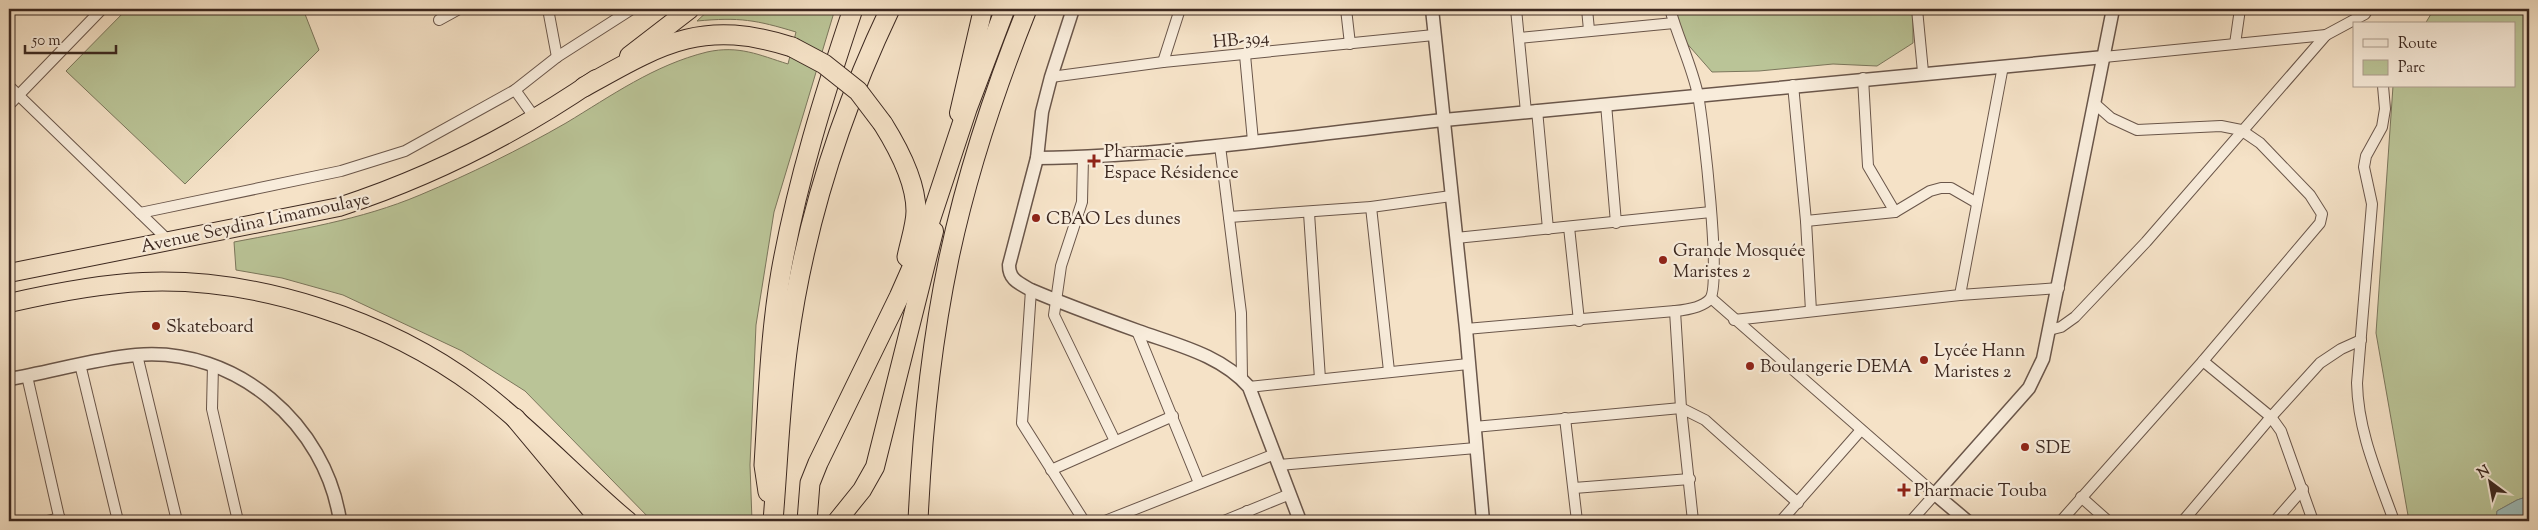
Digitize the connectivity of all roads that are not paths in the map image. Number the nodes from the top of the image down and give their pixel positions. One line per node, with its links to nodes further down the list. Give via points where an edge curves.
1 (102, 9): 46 (street)
2 (459, 9): 22 (street)
3 (548, 9): 33 (street)
4 (632, 9): 33 (street)
5 (690, 9): 42 (highway, Avenue Seydina Limamoulaye)
6 (853, 9): 129 (highway, via 804,169 776,304 764,465)
7 (890, 9): 129 (highway, via 849,102 808,233 787,346)
8 (983, 9): 58 (highway)
9 (1005, 9): 58 (highway, via 967,109)
10 (1027, 9): 132 (highway, via 975,158 949,258 928,398)
11 (1073, 9): 38 (street)
12 (1180, 9): 35 (street)
13 (1346, 9): 30 (street)
14 (1432, 9): 27 (street)
15 (1516, 9): 29 (street)
16 (1587, 9): 26 (street)
17 (1670, 9): 25 (street)
18 (1917, 9): 37 (street)
19 (2113, 9): 34 (street)
20 (2240, 9): 31 (street)
21 (2367, 16): 24 (street)
22 (439, 20)
23 (2353, 22): 28 (street)
24 (2354, 22)
25 (1674, 23): 26 (street); 45 (street)
26 (1589, 30): 29 (street)
27 (1434, 35): 30 (street, HB-394); 52 (street)
28 (2326, 35): 31 (street); 53 (street)
29 (1519, 38): 50 (street)
30 (1350, 44): 32 (street, HB-394)
31 (2235, 44): 34 (street)
32 (1245, 55): 35 (street, HB-394); 54 (street)
33 (558, 57): 44 (street)
34 (2104, 57): 36 (street); 47 (street)
35 (1163, 62): 38 (street, HB-394)
36 (2003, 66): 37 (street); 60 (street)
37 (1923, 72): 39 (street)
38 (1051, 77): 57 (street, via 1042,112)
39 (1863, 78): 41 (street); 64 (street, via 1868,166)
40 (9, 86): 46 (street)
41 (1793, 86): 45 (street); 68 (street)
42 (584, 87): 51 (highway, Avenue Seydina Limamoulaye); 62 (highway, bridge, via 643,54 697,36 760,37 792,47 824,64 858,91 883,124 901,155)
43 (2383, 88): 90 (street, via 2382,127 2366,156 2364,167 2372,204)
44 (515, 90): 51 (street); 65 (street, via 405,151 374,162)
45 (1698, 95): 48 (street); 63 (street)
46 (18, 96): 49 (street); 65 (street)
47 (2094, 103): 53 (street, via 2111,118 2137,130 2221,126); 76 (street)
48 (1606, 104): 50 (street); 69 (street)
49 (9, 105)
50 (1532, 111): 52 (street); 71 (street)
51 (534, 118): 73 (highway, Avenue Seydina Limamoulaye, via 451,164 392,190 339,207)
52 (1443, 120): 54 (street); 59 (street)
53 (2241, 130): 88 (street, via 2146,242 2074,317 2061,327); 92 (street, via 2260,143 2298,182 2318,204 2322,214 2320,223)
54 (1253, 141): 55 (street)
55 (1220, 146): 56 (street); 67 (street)
56 (1083, 157): 57 (street); 80 (street, via 1082,202)
57 (1037, 158): 77 (street, via 1009,264 1009,273 1015,282)
58 (943, 185): 74 (highway)
59 (1451, 196): 61 (street); 72 (street)
60 (1977, 203): 64 (street, via 1951,188 1941,188); 78 (street)
61 (1371, 208): 66 (street); 96 (street)
62 (916, 211): 74 (highway); 84 (highway, via 898,294)
63 (1711, 212): 69 (street); 79 (street, via 1715,286)
64 (1894, 212): 68 (street)
65 (140, 213): 73 (street)
66 (1309, 213): 67 (street); 99 (street)
67 (1229, 217): 100 (street)
68 (1806, 221): 83 (street)
69 (1616, 223): 70 (street)
70 (1569, 227): 71 (street); 86 (street)
71 (1548, 228): 72 (street)
72 (1456, 238): 87 (street)
73 (169, 241): 75 (highway, Avenue Seydina Limamoulaye)
74 (924, 253): 84 (highway); 131 (highway, via 875,467 862,490)
75 (9, 273)
76 (2059, 288): 78 (street); 88 (street)
77 (1031, 290): 80 (street); 111 (street, via 1021,419)
78 (1960, 295): 83 (street)
79 (1711, 298): 82 (street, via 1701,305); 85 (street)
80 (1055, 300): 89 (street); 108 (street, via 1054,316)
81 (9, 303): 104 (highway, Avenue Seydina Limamoulaye, via 82,289 143,282 200,284 274,296 310,305 388,334 478,388)
82 (1675, 311): 86 (street); 101 (street)
83 (1811, 311): 85 (street)
84 (887, 320): 130 (highway, via 810,483)
85 (1734, 320): 107 (street)
86 (1579, 321): 87 (street)
87 (1466, 329): 94 (street)
88 (2049, 330): 117 (street, via 2043,359 2029,388)
89 (1137, 331): 100 (street, via 1209,358); 102 (street)
90 (2361, 340): 103 (street, via 2320,363); 148 (street, via 2357,409)
91 (137, 355): 93 (street); 95 (street, via 171,356); 124 (street)
92 (2203, 361): 103 (street); 118 (street)
93 (80, 364): 97 (street); 123 (street)
94 (1468, 364): 96 (street); 106 (street)
95 (213, 365): 125 (street, via 212,410); 126 (street, via 249,382 290,415 305,433 329,477)
96 (1389, 371): 99 (street)
97 (27, 376): 98 (street); 121 (street)
98 (9, 379)
99 (1320, 379): 100 (street)
100 (1246, 383): 110 (street)
101 (1681, 408): 105 (street); 112 (street); 119 (street, via 1705,420)
102 (1173, 416): 108 (street); 113 (street)
103 (2271, 417): 115 (street, via 2280,431); 145 (street)
104 (515, 418): 127 (highway); 128 (highway, Avenue Seydina Limamoulaye)
105 (1565, 418): 106 (street); 114 (street)
106 (1474, 427): 109 (street)
107 (1861, 430): 117 (street); 119 (street)
108 (1115, 441): 111 (street)
109 (1476, 448): 110 (street); 137 (street)
110 (1277, 460): 113 (street); 116 (street)
111 (1051, 470): 133 (street)
112 (1690, 479): 114 (street); 139 (street)
113 (1199, 483): 134 (street)
114 (1574, 488): 138 (street)
115 (2303, 490): 146 (street); 147 (street)
116 (1290, 494): 120 (street); 136 (street)
117 (1935, 494): 141 (street); 142 (street)
118 (2081, 497): 143 (street); 144 (street)
119 (1798, 503): 140 (street)
120 (1248, 516): 135 (street)
121 (60, 520): 122 (street)
122 (47, 521)
123 (118, 521)
124 (178, 521)
125 (238, 521)
126 (340, 521)
127 (601, 521)
128 (628, 521)
129 (772, 521)
130 (807, 521)
131 (837, 521)
132 (918, 521)
133 (1084, 521)
134 (1105, 521)
135 (1224, 521)
136 (1300, 521)
137 (1483, 521)
138 (1577, 521)
139 (1693, 521)
140 (1781, 521)
141 (1911, 521)
142 (1967, 521)
143 (2061, 521)
144 (2108, 521)
145 (2183, 521)
146 (2276, 521)
147 (2313, 521)
148 (2394, 521)

